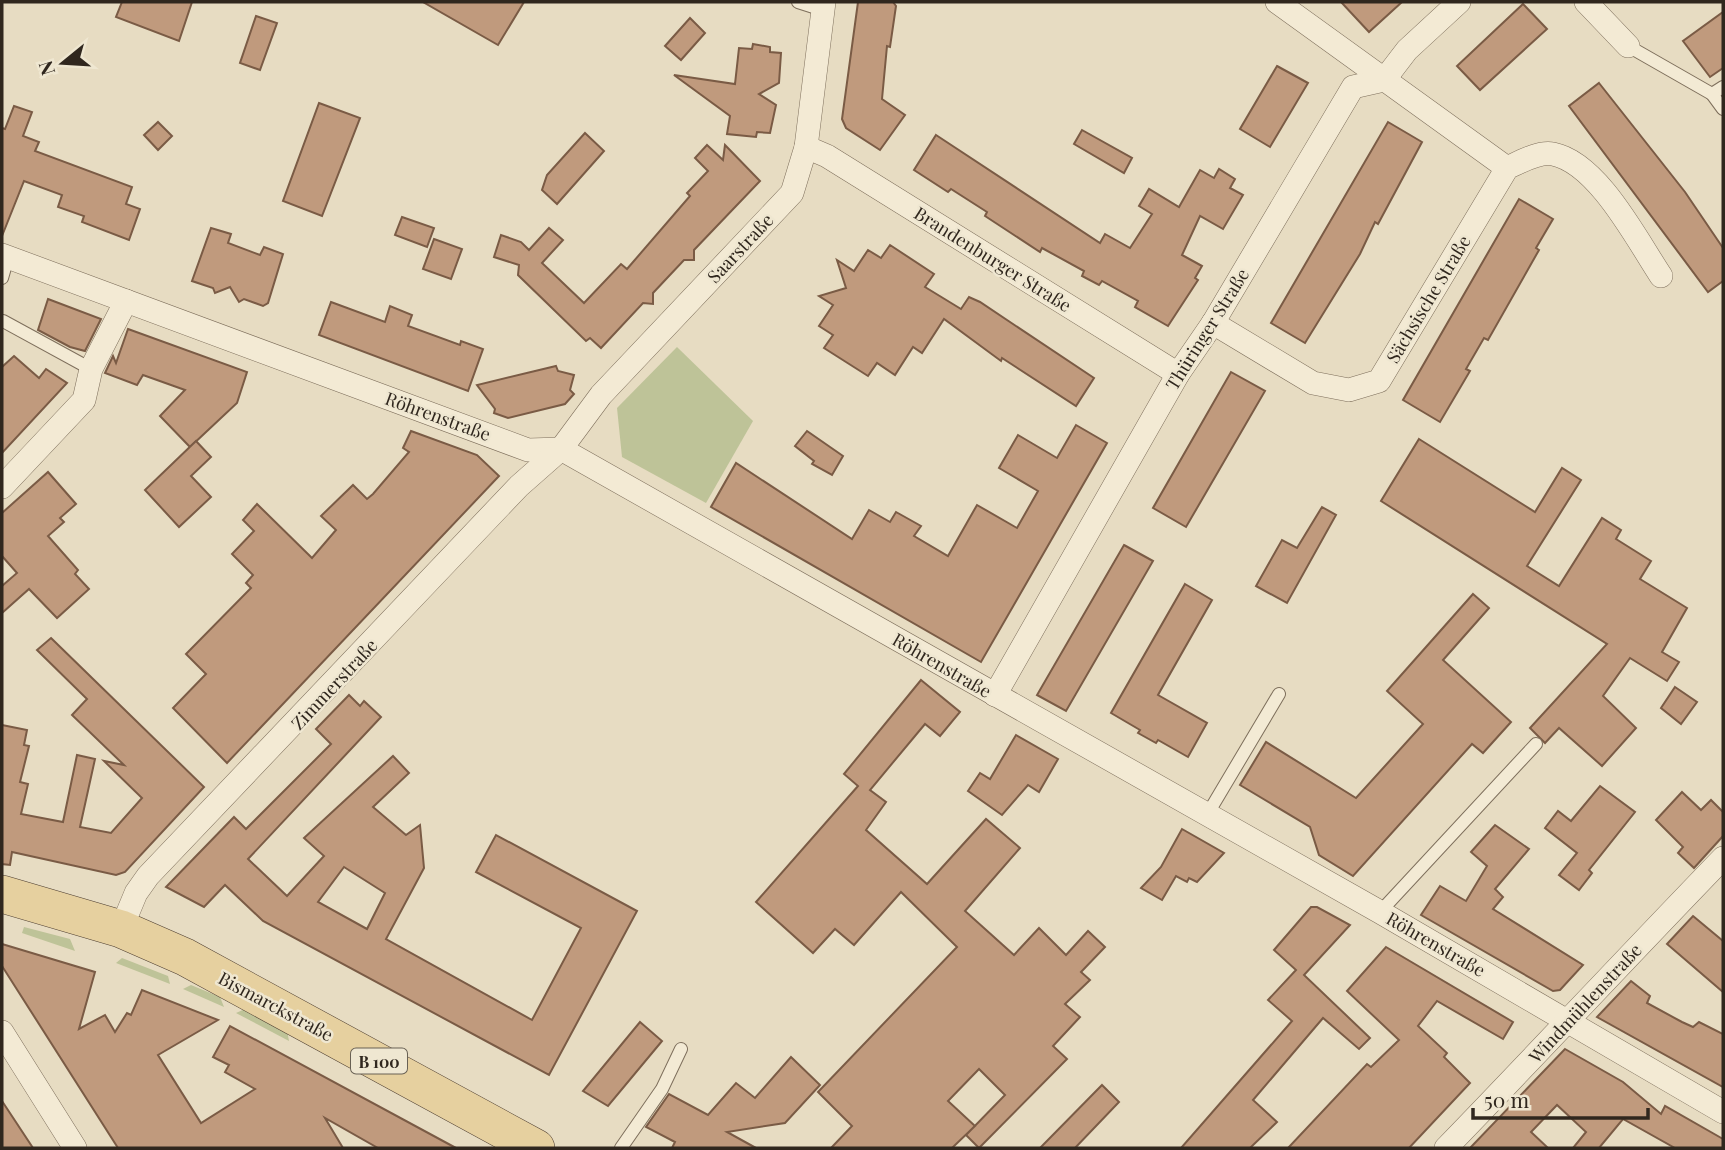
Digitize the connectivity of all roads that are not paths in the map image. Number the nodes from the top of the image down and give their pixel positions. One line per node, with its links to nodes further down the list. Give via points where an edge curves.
1 (798, 2): 5 (lane)
2 (1277, 2): 7 (street)
3 (1459, 2): 7 (street)
4 (1586, 2): 6 (street)
5 (823, 6): 10 (street, Saarstraße)
6 (1628, 46): 8 (lane)
7 (1384, 80): 11 (street); 16 (street, Thüringer Straße, via 1353,88)
8 (1718, 90): 9 (lane)
9 (1723, 109)
10 (806, 147): 18 (street, Brandenburger Straße); 19 (street, Saarstraße, via 792,193 601,395)
11 (1507, 168): 13 (street, via 1551,153 1577,162 1614,204); 16 (street, Sächsische Straße, via 1379,381 1349,390 1313,383)
12 (4, 264): 14 (street, Röhrenstraße)
13 (1661, 276)
14 (125, 301): 17 (street); 19 (street, Röhrenstraße, via 528,450)
15 (2, 320): 17 (lane)
16 (1213, 323): 18 (street, Thüringer Straße)
17 (91, 369): 20 (street, via 84,400)
18 (1178, 374): 22 (street, Thüringer Straße)
19 (561, 449): 22 (street, Röhrenstraße); 28 (street, Zimmerstraße, via 519,486 148,876)
20 (2, 487)
21 (1279, 694): 24 (lane)
22 (995, 695): 24 (street, Röhrenstraße)
23 (1536, 744): 27 (lane)
24 (1207, 815): 27 (street, Röhrenstraße)
25 (1723, 858): 29 (street, Windmühlenstraße)
26 (2, 894): 28 (main road, Bismarckstraße / B 100)
27 (1380, 912): 29 (street, Röhrenstraße)
28 (121, 929): 34 (main road, Bismarckstraße / B 100, via 185,957)
29 (1567, 1020): 32 (street, Röhrenstraße); 36 (street, Windmühlenstraße)
30 (2, 1035): 33 (street)
31 (681, 1048): 35 (lane, via 662,1088)
32 (1723, 1112)
33 (75, 1148)
34 (536, 1148)
35 (621, 1148)
36 (1447, 1148)

